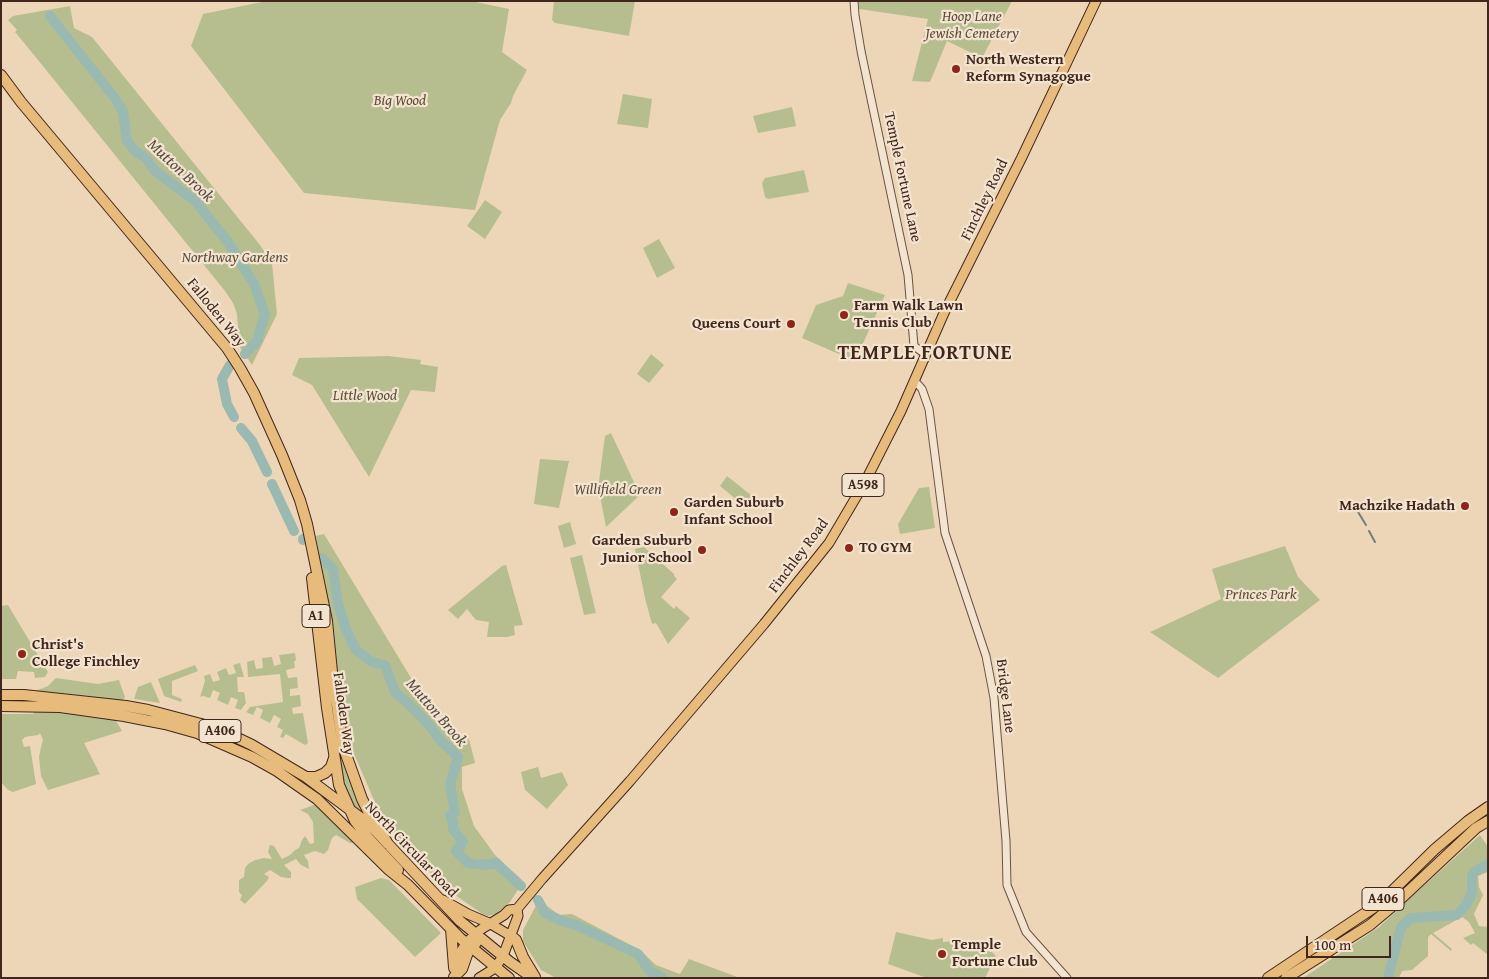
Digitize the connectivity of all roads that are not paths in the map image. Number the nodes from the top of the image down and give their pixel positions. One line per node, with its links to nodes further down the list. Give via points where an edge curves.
1 (854, 1): 6 (street, Temple Fortune Lane, via 861,52 908,274 914,346)
2 (1096, 1): 6 (main road, Finchley Road / A598)
3 (1, 75): 5 (highway, Falloden Way / A1)
4 (1, 84): 5 (highway, Falloden Way / A1)
5 (21, 102): 8 (highway, Falloden Way / A1, via 240,368 282,455 307,524)
6 (926, 354): 7 (main road, Finchley Road / A598)
7 (914, 380): 19 (main road, Finchley Road / A598, via 865,482 829,543 764,624); 30 (street, Bridge Lane, via 922,389 929,409 945,533 986,656 993,689 1007,885 1026,932)
8 (323, 632): 11 (highway, Falloden Way / A1); 16 (highway, Falloden Way / A1, via 343,746 362,799)
9 (1, 695): 12 (highway, North Circular Road / A406, via 126,706 170,715 227,733)
10 (1, 706): 17 (highway, North Circular Road / A406, via 60,707 124,716 197,733 227,745 277,771 313,796)
11 (334, 758): 12 (highway, via 326,773); 13 (highway, Falloden Way / A1)
12 (306, 777): 13 (highway, North Circular Road / A406)
13 (348, 807): 16 (highway, North Circular Road / A406); 17 (highway, Falloden Way / A1, via 362,831)
14 (1488, 807): 31 (highway, A406, via 1442,843 1379,904)
15 (1488, 821): 32 (highway, A406, via 1476,828 1370,925)
16 (388, 844): 18 (highway, North Circular Road / A406)
17 (408, 885): 21 (highway, North Circular Road / A406)
18 (433, 893): 20 (main road, A406); 23 (highway, North Circular Road / A406)
19 (517, 909): 20 (main road, Finchley Road / A598, via 509,910); 22 (main road, Finchley Road / A598, via 518,916)
20 (489, 924): 22 (main road, A406); 23 (main road, Finchley Road / A598)
21 (451, 929): 23 (highway, North Circular Road / A406); 26 (highway)
22 (510, 936): 24 (main road, Finchley Road / A598); 29 (highway, A406, via 516,940)
23 (470, 940): 24 (highway, via 482,941); 25 (highway, North Circular Road / A406); 26 (highway, via 462,969)
24 (503, 956): 25 (main road, A598); 29 (highway)
25 (495, 968): 27 (main road, A598); 28 (highway, North Circular Road / A406)
26 (454, 974)
27 (479, 978)
28 (509, 978)
29 (534, 978)
30 (1067, 978)
31 (1268, 978)
32 (1286, 978)

